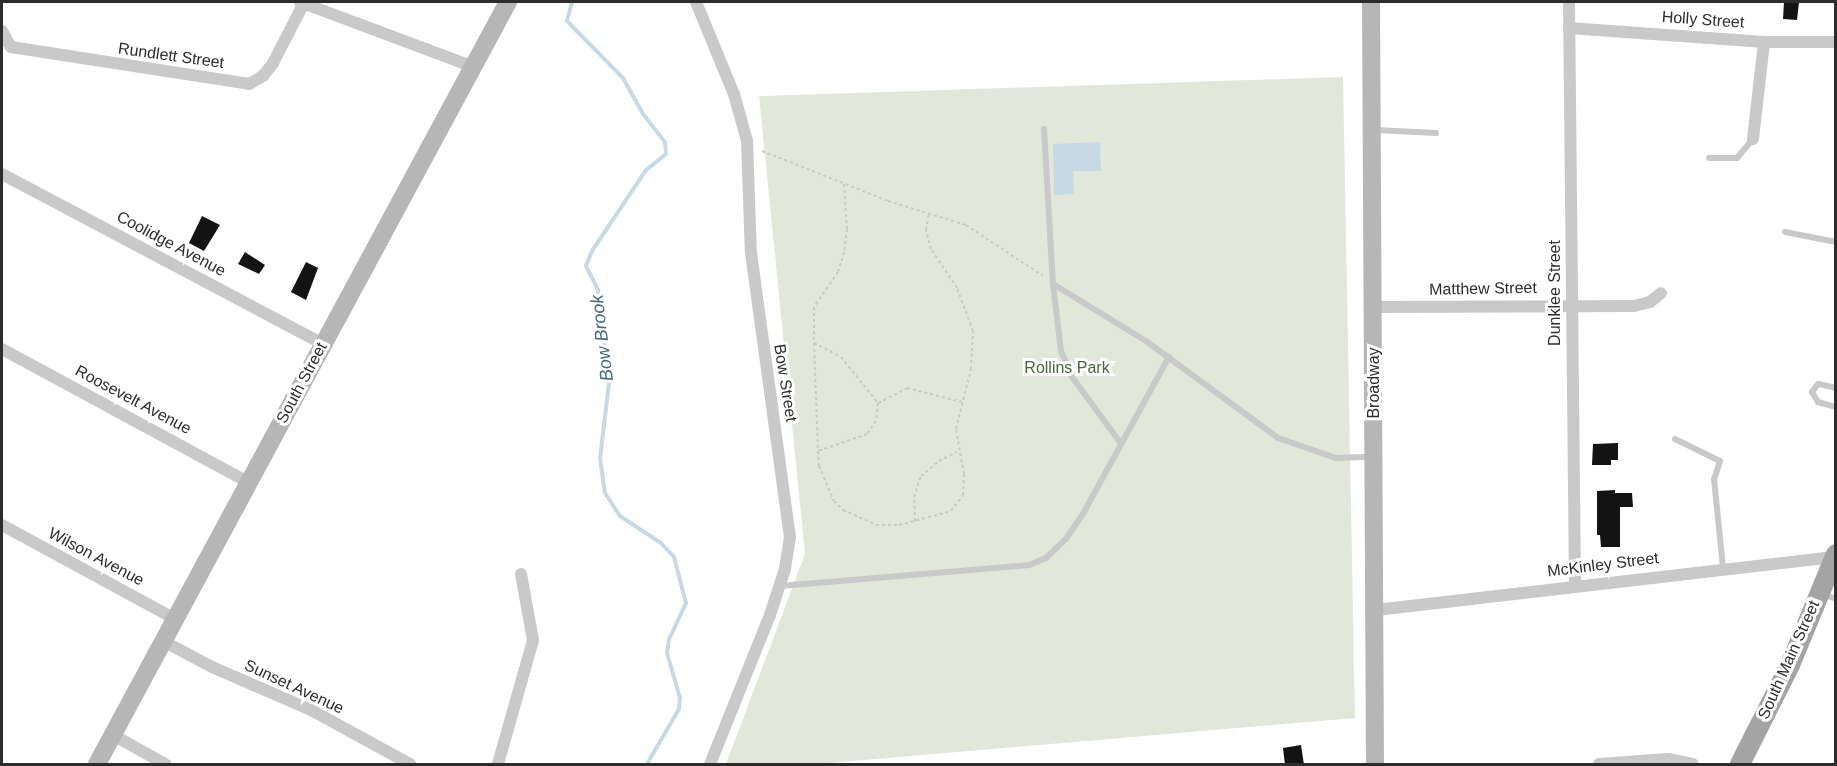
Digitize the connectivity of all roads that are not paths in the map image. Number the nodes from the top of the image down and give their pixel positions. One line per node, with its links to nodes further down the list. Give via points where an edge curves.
1 (508, 2): 10 (main road, South Street)
2 (696, 2): 37 (street, Bow Street, via 734,94 747,141 752,263 790,537)
3 (1371, 2): 12 (main road, Broadway)
4 (1569, 2): 6 (street, Dunklee Street)
5 (301, 3): 7 (street, Rundlett Street, via 273,63 263,76 249,84 23,49 11,46); 10 (street)
6 (1569, 28): 8 (street, Holly Street); 21 (street, Dunklee Street)
7 (2, 31)
8 (1764, 42): 9 (street, Holly Street); 14 (street)
9 (1836, 42)
10 (471, 66): 23 (main road, South Street)
11 (1044, 129): 19 (lane)
12 (1371, 130): 13 (lane); 22 (main road, Broadway)
13 (1436, 133)
14 (1754, 139): 15 (lane, via 1737,158)
15 (1709, 158)
16 (2, 174): 23 (street, Coolidge Avenue)
17 (1785, 232): 18 (lane)
18 (1836, 242)
19 (1053, 284): 25 (lane); 29 (lane, via 1061,351 1072,377)
20 (1661, 293): 21 (street, Matthew Street, via 1650,302 1634,306)
21 (1572, 305): 22 (street, Matthew Street); 36 (street, Dunklee Street)
22 (1374, 307): 30 (main road, Broadway)
23 (323, 344): 31 (main road, South Street)
24 (2, 349): 31 (street, Roosevelt Avenue)
25 (1169, 357): 29 (lane); 30 (lane, via 1278,438 1336,458)
26 (1836, 388): 27 (lane, via 1818,384 1812,396)
27 (1836, 407)
28 (1675, 438): 34 (lane, via 1720,461 1714,479)
29 (1120, 442): 37 (lane, via 1084,512 1066,539 1046,558 1029,565)
30 (1374, 457): 39 (main road, Broadway)
31 (248, 482): 40 (main road, South Street)
32 (2, 525): 40 (street, Wilson Avenue)
33 (1835, 556): 34 (street, McKinley Street); 38 (main road, South Main Street)
34 (1723, 567): 36 (street, McKinley Street)
35 (521, 574): 46 (street, via 533,640)
36 (1575, 585): 39 (street, McKinley Street)
37 (780, 586): 47 (street, Bow Street)
38 (1828, 596): 51 (main road, South Main Street)
39 (1376, 610): 48 (main road, Broadway)
40 (175, 618): 41 (main road, South Street)
41 (163, 640): 42 (main road, South Street); 45 (street, Sunset Avenue, via 212,667 313,711)
42 (113, 735): 43 (main road, South Street); 44 (street)
43 (97, 765)
44 (165, 765)
45 (410, 765)
46 (498, 765)
47 (710, 765)
48 (1375, 765)
49 (1599, 765): 50 (street, via 1668,759)
50 (1693, 765)
51 (1740, 765)

